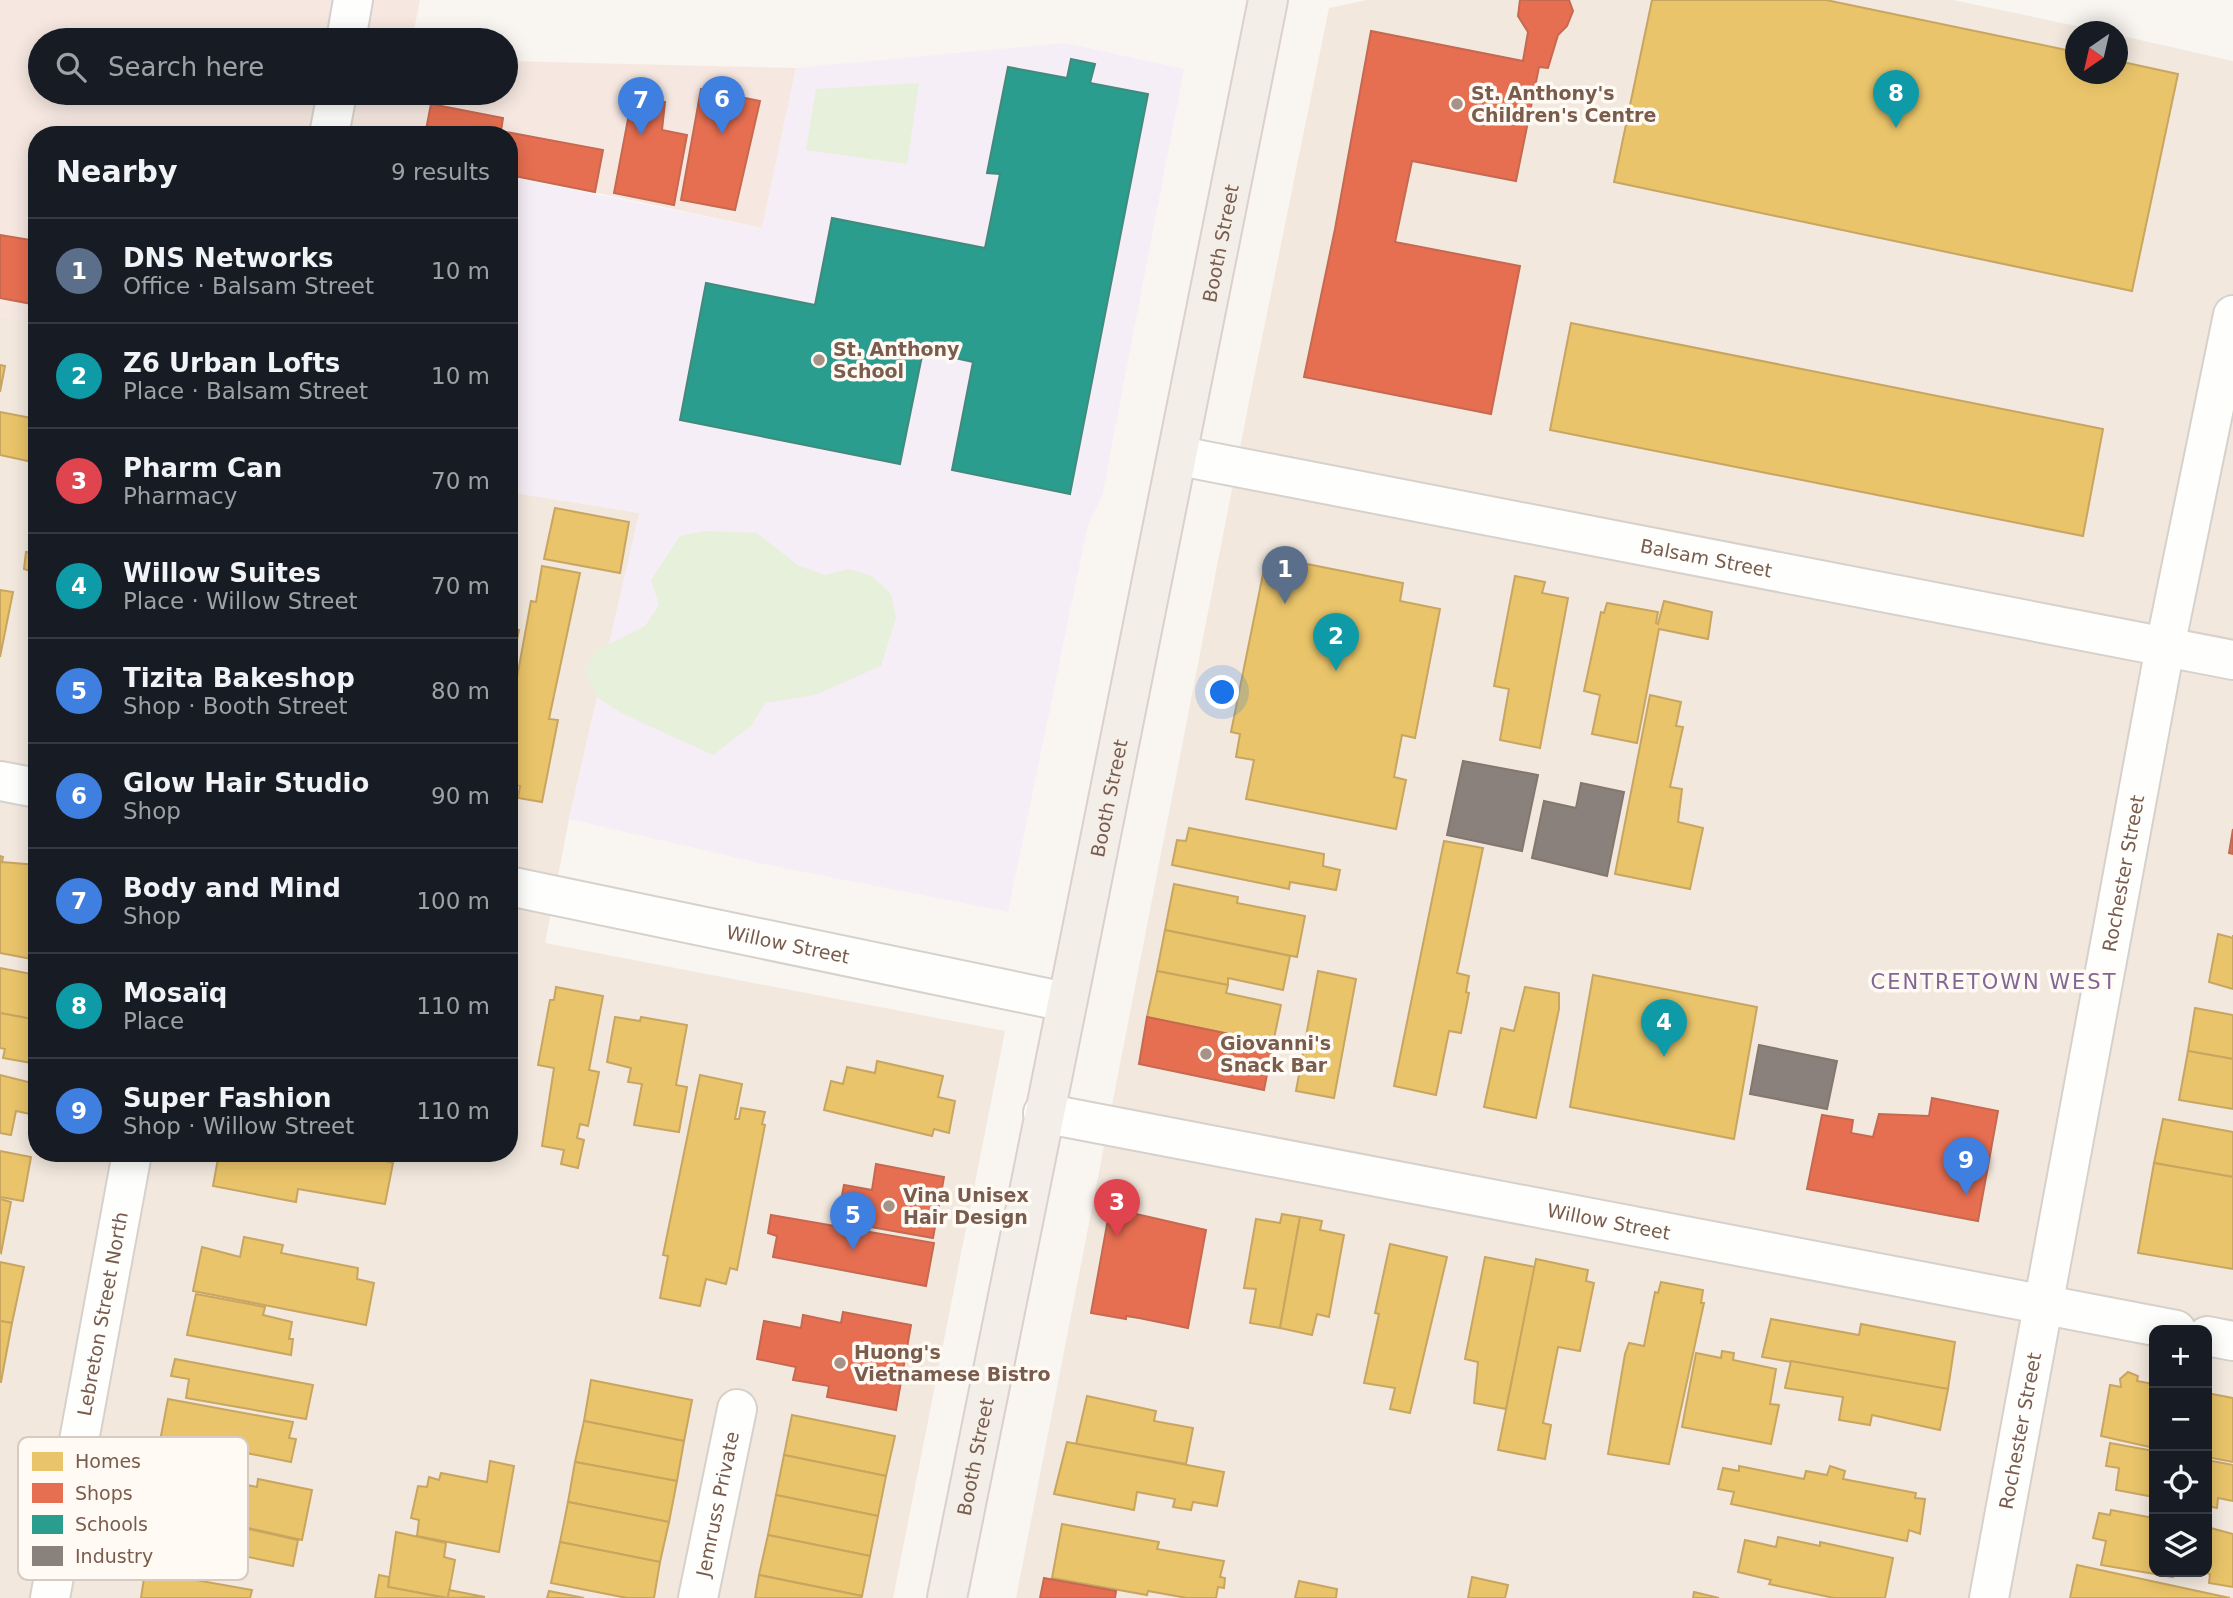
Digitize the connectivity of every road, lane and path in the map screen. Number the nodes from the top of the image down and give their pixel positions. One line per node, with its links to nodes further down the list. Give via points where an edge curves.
1 (353, 0): 3 (street)
2 (1268, 0): 7 (main road, Booth Street)
3 (348, 28)
4 (335, 105): 5 (street)
5 (331, 126)
6 (2233, 315): 8 (street, Rochester Street)
7 (1180, 456): 8 (street, Balsam Street); 13 (main road, Booth Street)
8 (2165, 647): 9 (street, Balsam Street); 16 (street, Rochester Street)
9 (2233, 660)
10 (0, 781): 11 (street)
11 (28, 786)
12 (518, 888): 13 (street, Willow Street)
13 (1066, 1002): 14 (main road, Booth Street)
14 (1043, 1113): 16 (street, Willow Street); 25 (main road, Booth Street)
15 (130, 1162): 21 (street, Lebreton Street North)
16 (2045, 1308): 17 (street, Willow Street); 26 (street, Rochester Street)
17 (2149, 1325)
18 (2212, 1337): 19 (street)
19 (2233, 1341)
20 (737, 1409): 24 (street, Jemruss Private)
21 (80, 1437)
22 (53, 1580): 23 (street, Lebreton Street North)
23 (50, 1598)
24 (698, 1598)
25 (947, 1598)
26 (1989, 1598)

